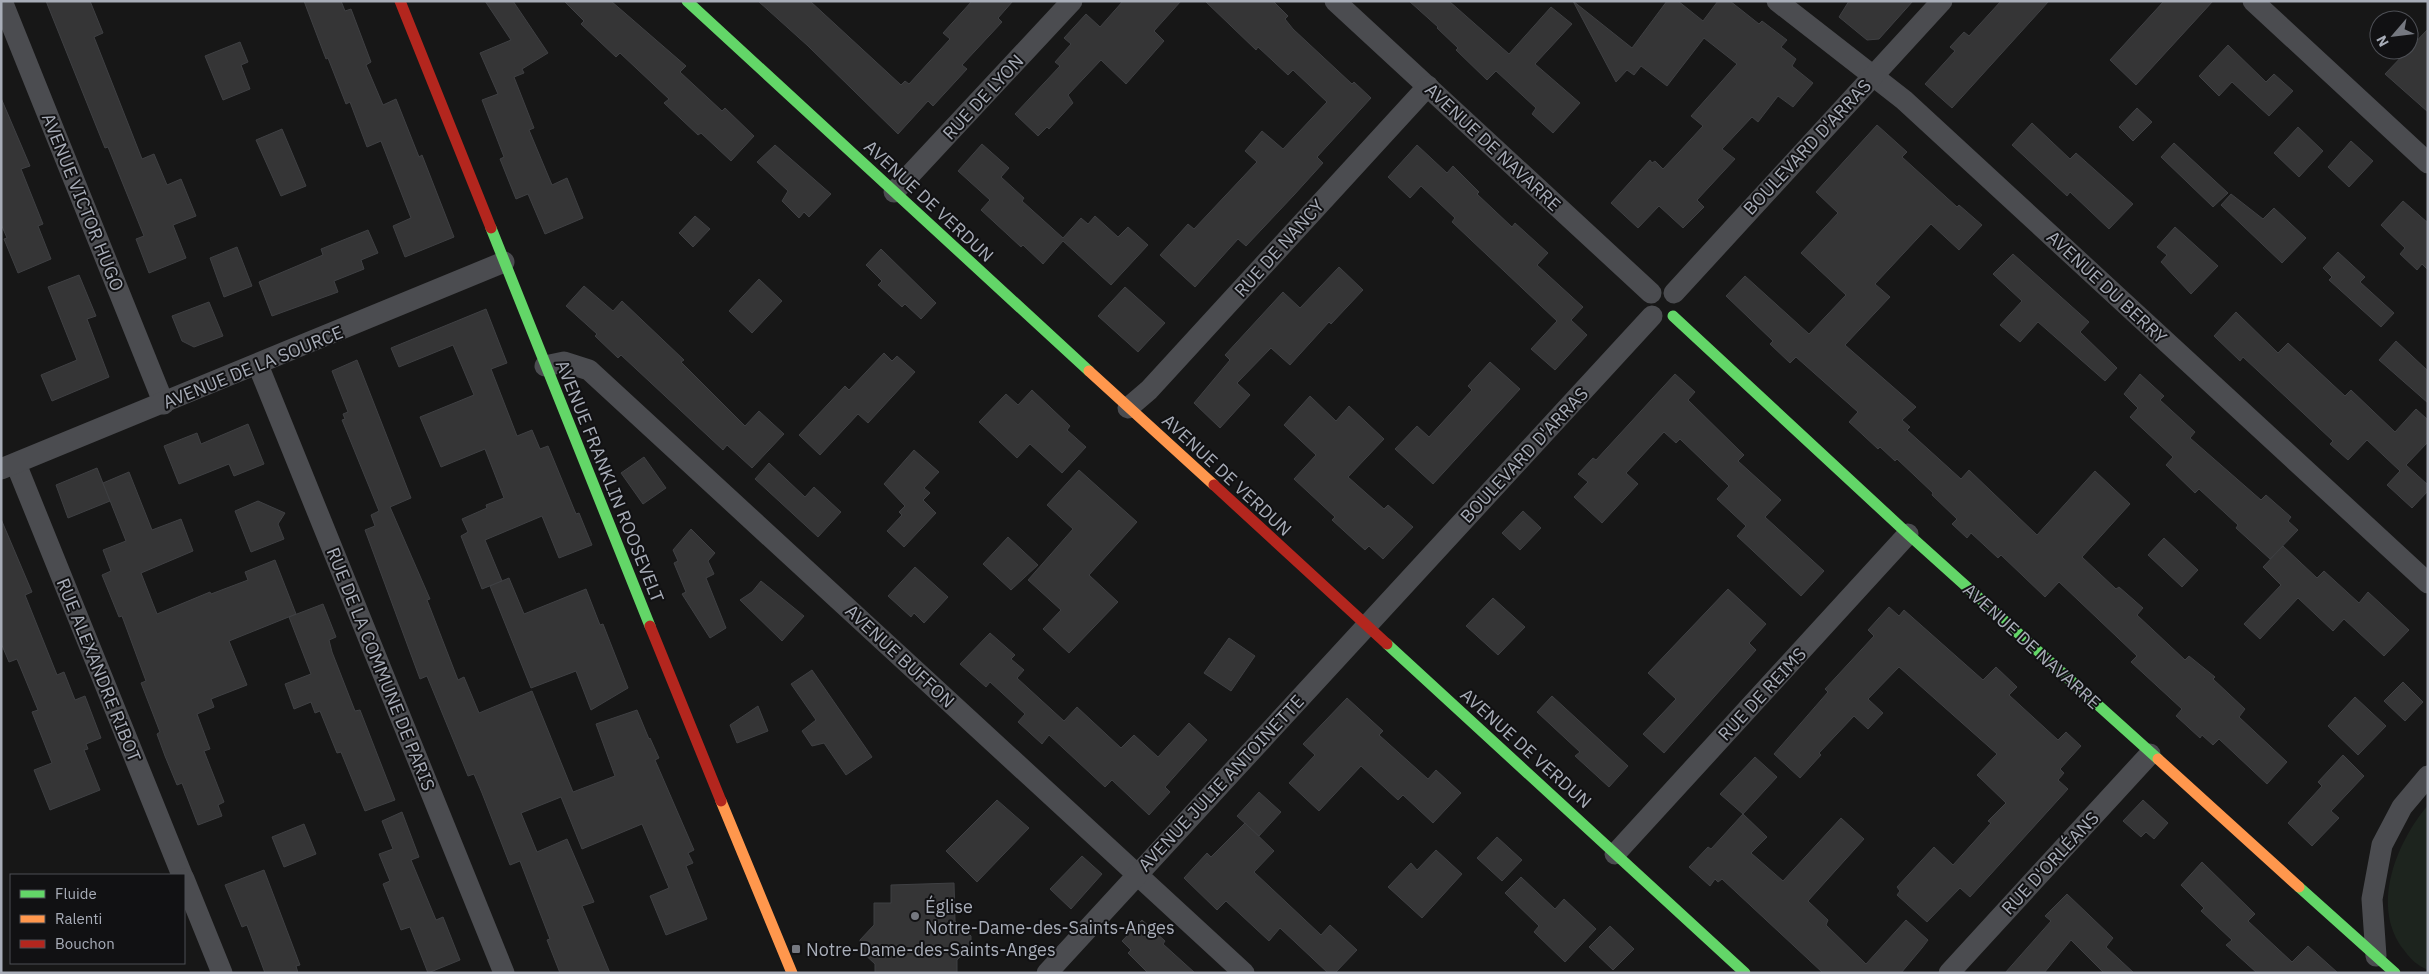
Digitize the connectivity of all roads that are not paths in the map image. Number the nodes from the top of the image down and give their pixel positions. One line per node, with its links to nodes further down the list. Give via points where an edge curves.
1 (2, 1): 20 (street, AVENUE VICTOR HUGO)
2 (400, 1): 13 (street, AVENUE FRANKLIN ROOSEVELT)
3 (687, 1): 12 (street, AVENUE DE VERDUN)
4 (1072, 1): 12 (street, RUE DE LYON)
5 (1335, 1): 10 (street, AVENUE DE NAVARRE)
6 (1777, 1): 9 (street, AVENUE DU BERRY)
7 (1942, 1): 9 (street, BOULEVARD D'ARRAS)
8 (2253, 1): 11 (street)
9 (1873, 75): 15 (street, BOULEVARD D'ARRAS); 24 (street, AVENUE DU BERRY)
10 (1428, 86): 14 (street, AVENUE DE NAVARRE); 21 (street, RUE DE NANCY, via 1149,390)
11 (2428, 163)
12 (894, 192): 21 (street, AVENUE DE VERDUN)
13 (504, 262): 18 (street, AVENUE DE LA SOURCE); 19 (street, AVENUE FRANKLIN ROOSEVELT)
14 (1651, 293): 15 (street, via 1665,288); 16 (street, via 1646,302)
15 (1674, 293): 17 (street, via 1678,307)
16 (1652, 316): 17 (street, via 1660,320); 25 (street, BOULEVARD D'ARRAS)
17 (1673, 316): 23 (street, AVENUE DE NAVARRE)
18 (258, 365): 20 (street, AVENUE DE LA SOURCE); 35 (street, RUE DE LA COMMUNE DE PARIS)
19 (545, 366): 31 (street, AVENUE BUFFON, via 564,362 589,370); 36 (street, AVENUE FRANKLIN ROOSEVELT)
20 (164, 404): 22 (street, AVENUE DE LA SOURCE)
21 (1128, 408): 26 (street, AVENUE DE VERDUN)
22 (8, 467): 30 (street, RUE ALEXANDRE RIBOT)
23 (1908, 534): 27 (street, AVENUE DE NAVARRE); 29 (street, RUE DE REIMS)
24 (2428, 583)
25 (1396, 594): 26 (street, AVENUE JULIE ANTOINETTE)
26 (1365, 625): 29 (street, AVENUE DE VERDUN); 31 (street, AVENUE JULIE ANTOINETTE)
27 (2150, 754): 33 (street, AVENUE DE NAVARRE); 40 (street, RUE D'ORLÉANS)
28 (2428, 776): 33 (street, via 2402,807 2382,845 2372,899)
29 (1615, 854): 39 (street, AVENUE DE VERDUN)
30 (182, 874)
31 (1137, 874): 37 (street, AVENUE JULIE ANTOINETTE); 38 (street, AVENUE BUFFON)
32 (185, 881): 34 (street)
33 (2376, 956): 41 (street, AVENUE DE NAVARRE)
34 (222, 973)
35 (504, 973)
36 (792, 973)
37 (1047, 973)
38 (1244, 973)
39 (1745, 973)
40 (1949, 973)
41 (2395, 973)

